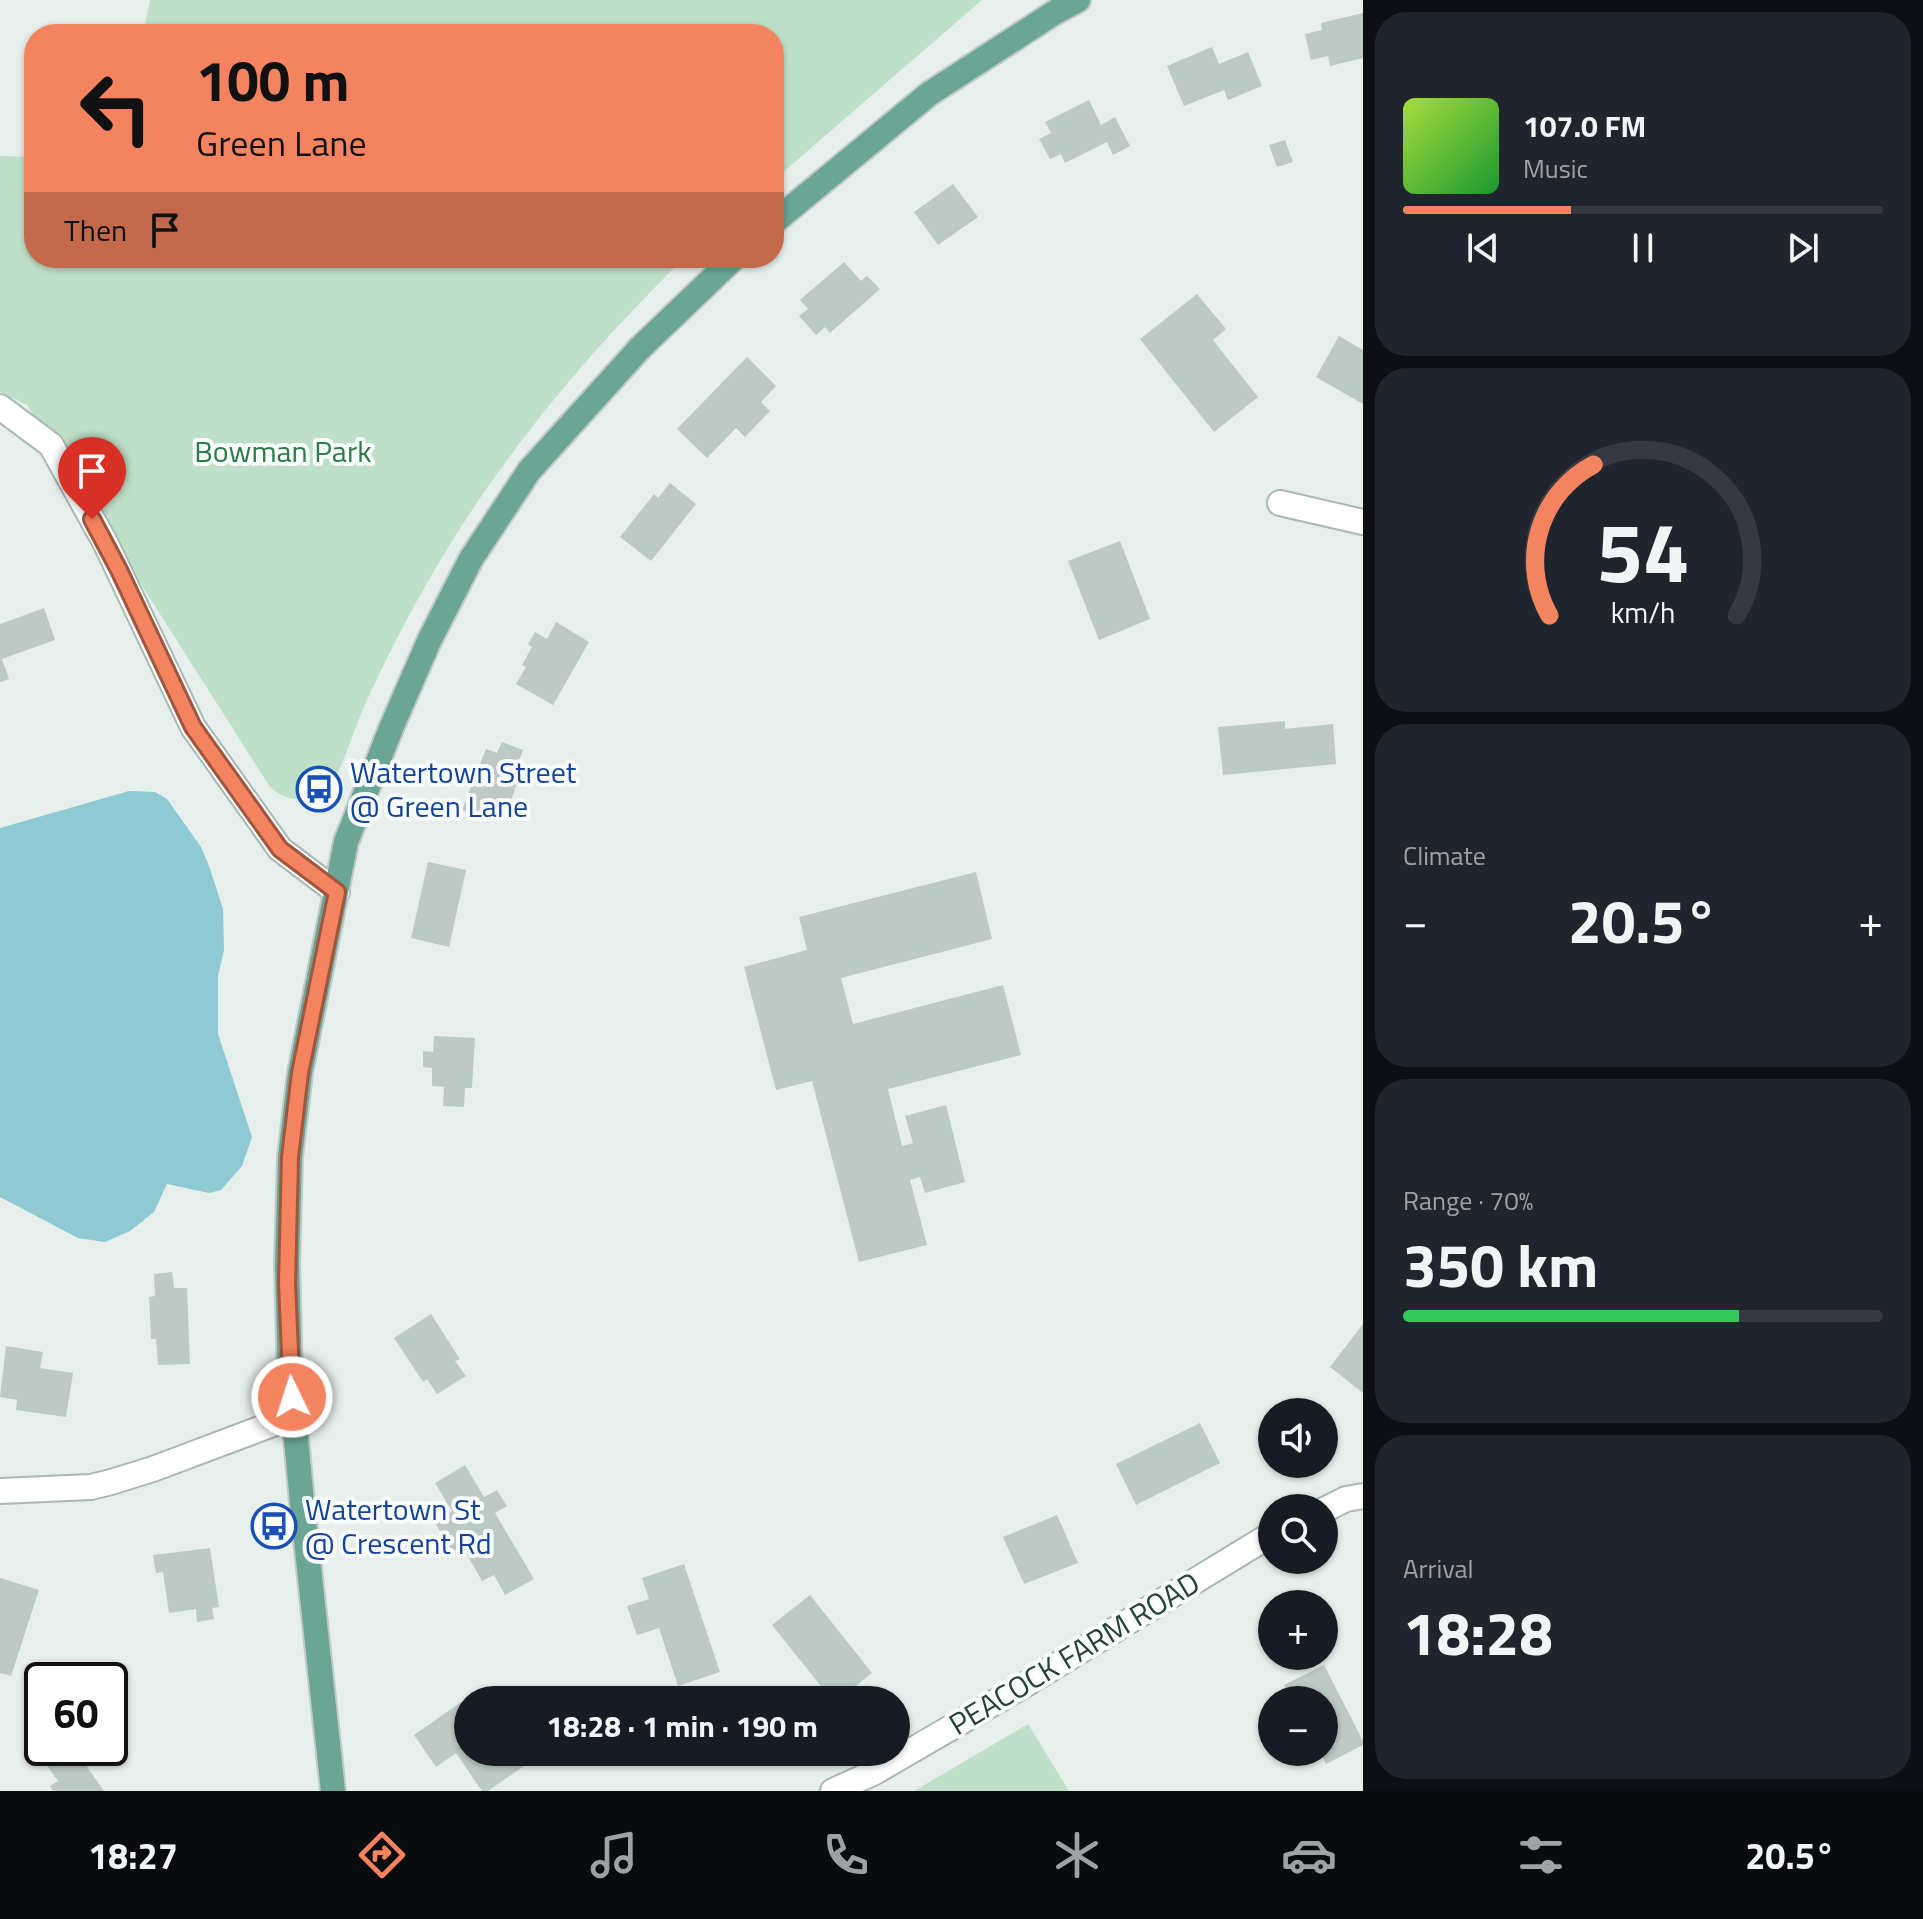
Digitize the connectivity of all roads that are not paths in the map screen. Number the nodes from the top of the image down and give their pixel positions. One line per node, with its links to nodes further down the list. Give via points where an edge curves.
1 (1065, 4): 2 (main road, via 929,94)
2 (784, 214)
3 (724, 268): 7 (main road, via 640,348 529,471 471,559 392,726 346,842)
4 (0, 407): 7 (street, via 51,445 106,544 193,727 280,849)
5 (1280, 503): 6 (street)
6 (1363, 522)
7 (337, 892): 8 (main road, via 300,1073 290,1157 288,1304)
8 (294, 1416): 9 (street, via 101,1485); 13 (main road)
9 (0, 1491)
10 (1363, 1496): 11 (street)
11 (1338, 1503)
12 (1258, 1543): 14 (street, PEACOCK FARM ROAD, via 1021,1687)
13 (333, 1791)
14 (833, 1791)

